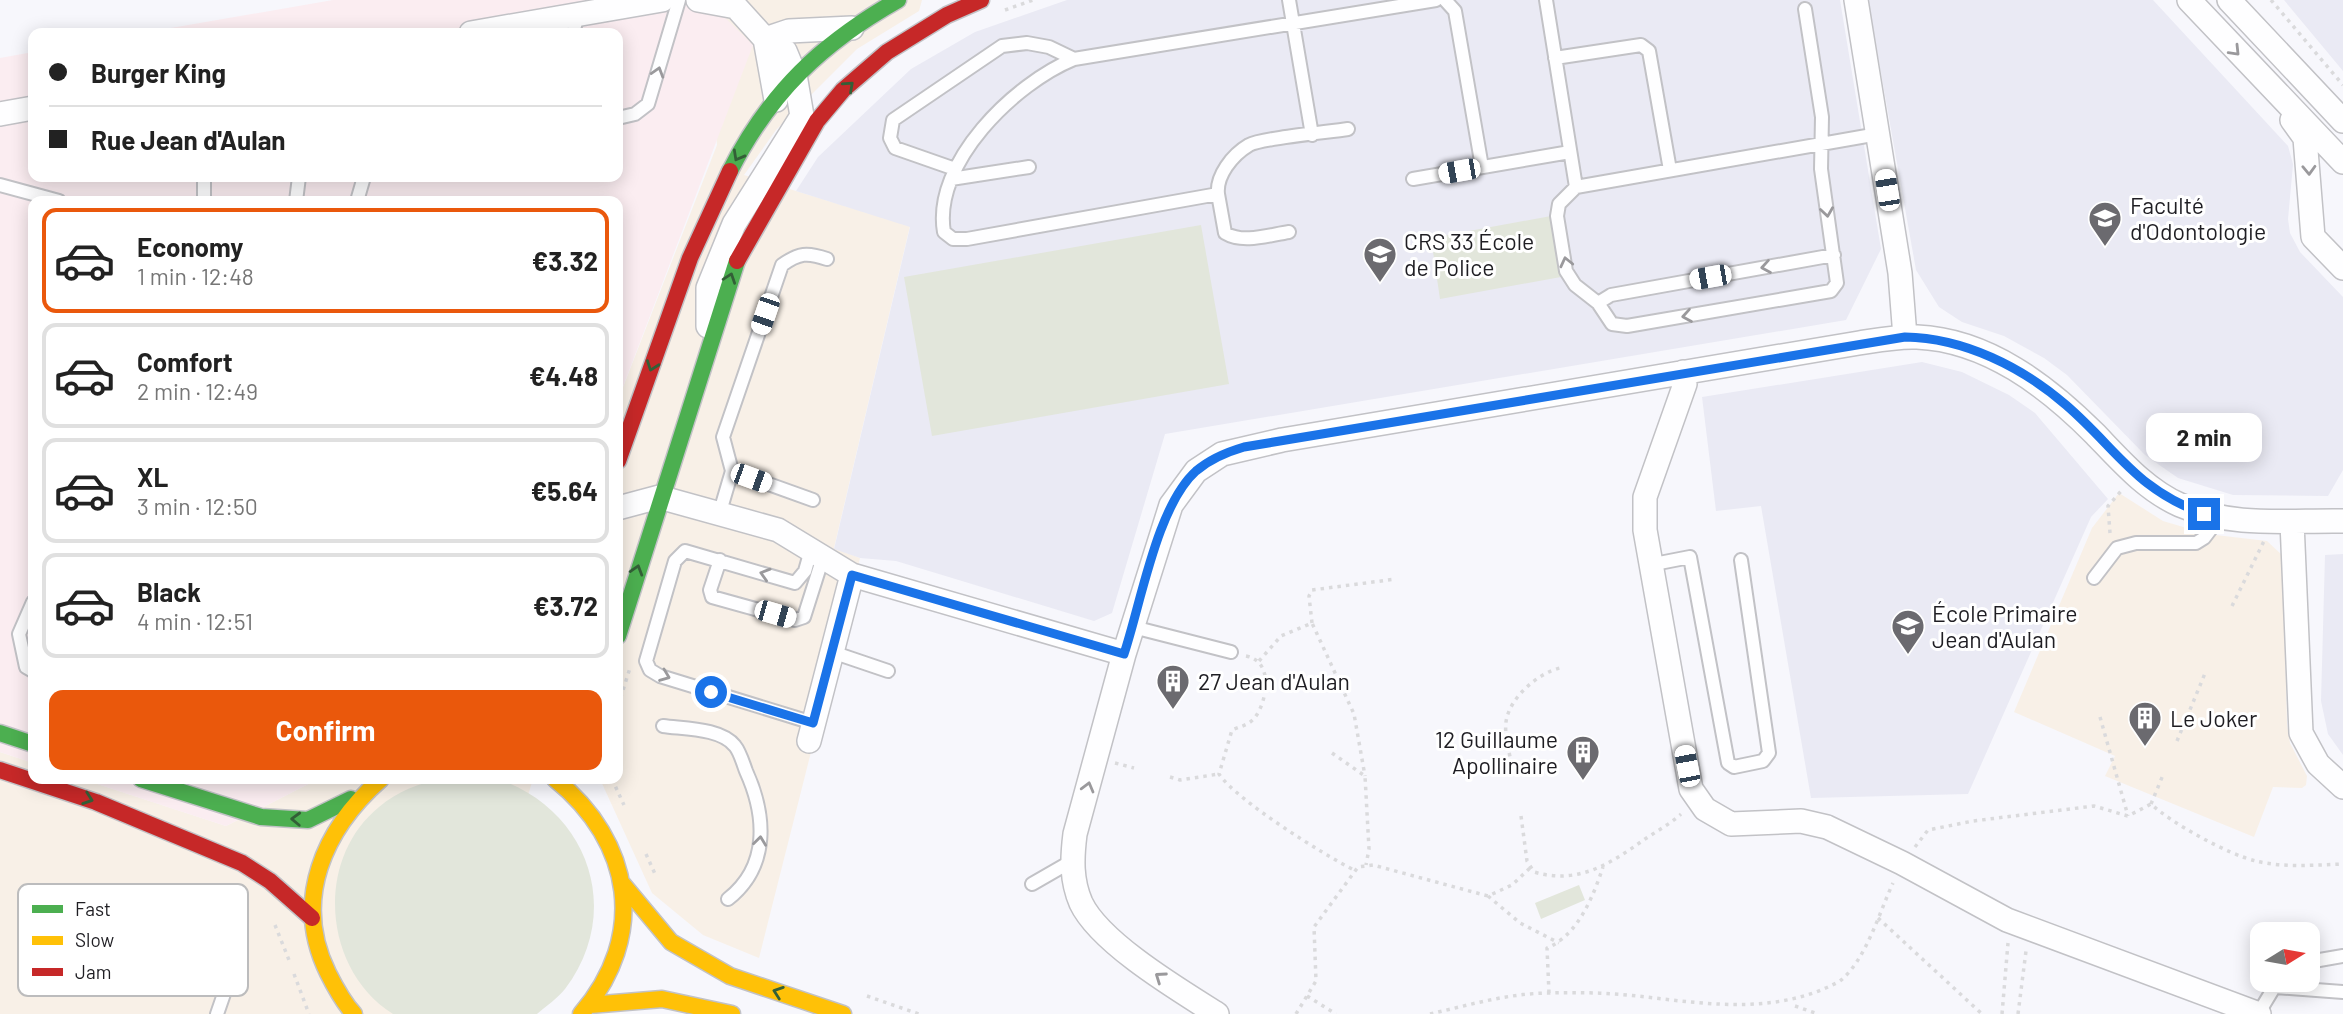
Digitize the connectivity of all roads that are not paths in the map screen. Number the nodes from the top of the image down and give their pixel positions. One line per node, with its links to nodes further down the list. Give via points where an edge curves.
1 (662, 0): 15 (street)
2 (679, 0): 26 (lane, one-way to 2, via 648,104)
3 (698, 0): 18 (street, via 736,7)
4 (898, 0): 16 (main road)
5 (981, 0): 49 (main road, one-way to 5, via 740,250 817,121 843,90 887,52)
6 (1289, 0): 14 (lane)
7 (1436, 0): 14 (lane)
8 (1446, 0): 35 (lane, via 1455,11)
9 (1546, 0): 19 (lane)
10 (1856, 0): 29 (street)
11 (2189, 0): 22 (street, one-way to 22)
12 (2229, 0): 27 (street)
13 (1805, 9): 31 (lane, via 1822,117)
14 (1294, 23): 20 (lane); 30 (lane)
15 (575, 24): 17 (street)
16 (854, 27): 18 (street, via 789,31); 21 (main road)
17 (529, 28)
18 (765, 39): 21 (street, via 785,51); 23 (street)
19 (1555, 58): 32 (lane); 36 (lane, via 1641,46 1649,51)
20 (1074, 59): 37 (lane, via 1049,69 1002,103); 37 (lane, via 1049,47 1002,46 893,120 890,138 895,148)
21 (795, 75): 23 (main road); 49 (street, via 802,117 734,225 708,288)
22 (2271, 88): 33 (street); 46 (street, one-way to 46, via 2305,138 2313,237)
23 (776, 100): 51 (main road, one-way to 51, via 747,140 708,211)
24 (28, 109): 25 (street)
25 (0, 114)
26 (623, 117)
27 (2343, 121)
28 (1348, 129): 30 (lane)
29 (1878, 134): 31 (lane); 48 (street, via 1900,272)
30 (1312, 135): 41 (lane, via 1250,145 1227,165 1216,183)
31 (1821, 144): 36 (lane); 44 (lane, one-way to 44)
32 (1570, 152): 35 (lane); 40 (lane)
33 (2343, 162)
34 (1029, 167): 37 (lane)
35 (1482, 167): 38 (lane)
36 (1670, 170): 40 (lane)
37 (953, 174): 41 (lane, via 940,214 944,232 953,239)
38 (1413, 179)
39 (0, 185): 42 (lane)
40 (1576, 187): 47 (lane, one-way to 40, via 1575,285 1566,271 1557,216 1559,204)
41 (1218, 194): 43 (lane, via 1224,233 1231,237)
42 (41, 196)
43 (1289, 232)
44 (1834, 255): 47 (lane, one-way to 47, via 1611,295); 47 (lane, one-way to 47, via 1837,283 1831,291 1627,327 1612,324)
45 (827, 259): 52 (lane, via 798,254 782,265 723,437)
46 (2343, 268)
47 (1598, 303)
48 (1905, 337): 50 (street); 57 (street, via 1958,345 2029,376 2067,405 2136,477 2179,505)
49 (709, 343): 53 (main road)
50 (1683, 372): 63 (street, via 1685,384 1645,497); 68 (street, via 1222,454 1196,471 1171,505)
51 (623, 447)
52 (732, 471): 54 (lane); 56 (lane)
53 (659, 497): 55 (street); 56 (street); 67 (main road, one-way to 53)
54 (813, 500)
55 (623, 507)
56 (719, 515): 60 (street, via 778,530)
57 (2220, 517): 59 (street); 65 (lane, via 2196,543 2136,543 2117,548)
58 (2343, 521): 59 (street)
59 (2292, 522): 85 (street, via 2301,733 2312,756)
60 (817, 553): 61 (lane, one-way to 61, via 795,583); 61 (lane, via 804,617 795,620 712,597); 64 (street)
61 (720, 560): 75 (lane, one-way to 75, via 685,551 675,562 646,661 650,670)
62 (1741, 560): 63 (lane, via 1769,753 1763,761 1734,767 1728,763 1690,557)
63 (1649, 565): 105 (street, via 1691,789 1705,809 1731,824 1801,821 1827,827 2007,920)
64 (852, 575): 69 (street); 71 (street)
65 (2094, 578)
66 (28, 613): 72 (lane, via 19,634)
67 (623, 619)
68 (1133, 627): 70 (lane); 71 (street)
69 (832, 652): 73 (lane); 75 (street)
70 (1230, 652)
71 (1124, 654): 88 (street, one-way to 71, via 1075,834)
72 (28, 668)
73 (888, 671)
74 (663, 726): 91 (lane, one-way to 74, via 743,887 759,852 762,819 758,796 735,746 723,737)
75 (811, 732)
76 (0, 733): 77 (main road)
77 (28, 742)
78 (0, 770): 79 (main road, one-way to 79)
79 (28, 779)
80 (42, 784): 92 (main road, one-way to 92, via 242,863)
81 (157, 784): 86 (main road, one-way to 81, via 308,820 261,817)
82 (374, 784): 86 (main road)
83 (561, 784): 87 (main road)
84 (583, 784): 87 (main road)
85 (2343, 787)
86 (359, 795): 92 (main road, via 331,831 315,873)
87 (581, 800): 89 (main road, via 607,838)
88 (1072, 861): 90 (lane); 104 (street, one-way to 88, via 1156,975 1097,926 1082,904)
89 (621, 882): 99 (main road, via 623,925 612,967); 103 (main road, one-way to 89, via 730,976 671,942)
90 (1032, 884)
91 (728, 898)
92 (312, 918): 101 (main road, via 323,968)
93 (2343, 956): 94 (lane)
94 (2320, 960)
95 (2320, 989): 97 (lane)
96 (2272, 992): 105 (lane)
97 (2343, 992)
98 (223, 996): 100 (lane)
99 (585, 1009): 102 (main road, via 639,997 663,997)
100 (217, 1014)
101 (354, 1014)
102 (732, 1014)
103 (843, 1014)
104 (1217, 1014)
105 (2258, 1014)

